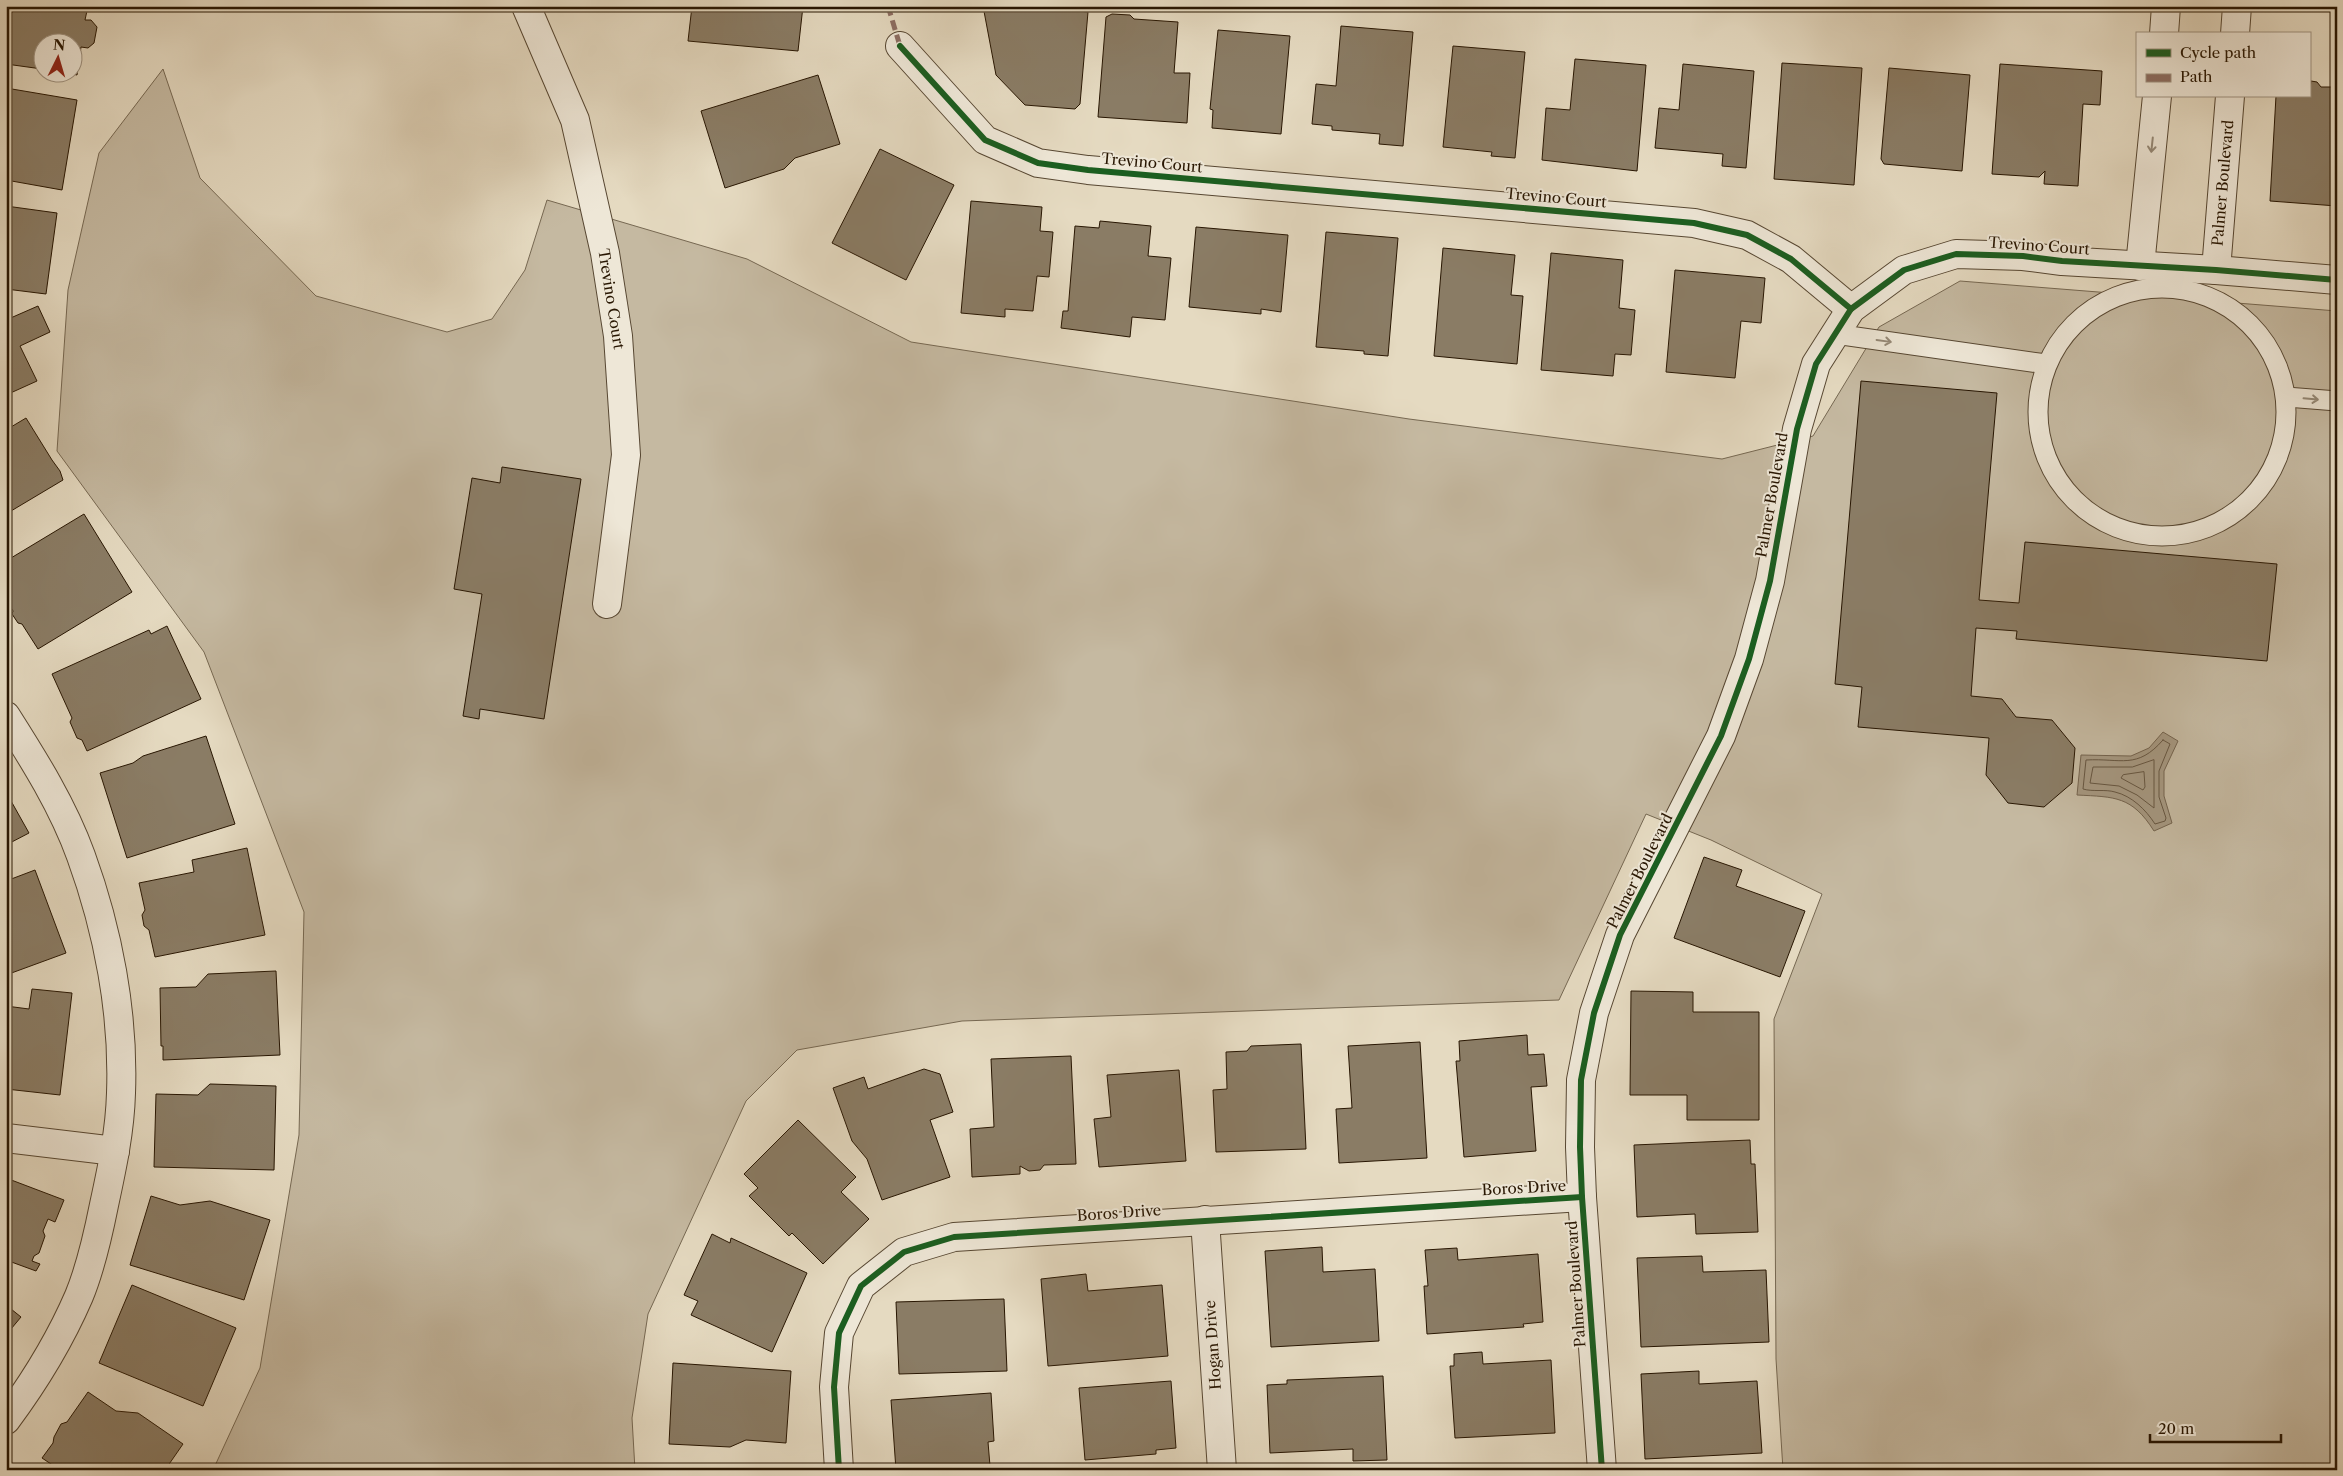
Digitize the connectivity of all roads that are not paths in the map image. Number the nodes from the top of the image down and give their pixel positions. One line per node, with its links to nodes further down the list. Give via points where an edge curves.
1 (526, 6): 18 (street, Trevino Court, via 575,120 605,253 618,336 626,455)
2 (2166, 6): 4 (street)
3 (2237, 6): 5 (street)
4 (2164, 32)
5 (2235, 32)
6 (900, 46): 13 (street, Trevino Court, via 985,140 1038,163 1694,223 1747,235 1790,259)
7 (2157, 98): 9 (street, one-way to 9)
8 (2230, 98): 10 (street, Palmer Boulevard)
9 (2140, 266): 11 (street, Trevino Court); 13 (street, Trevino Court, via 1956,254 1904,270)
10 (2216, 270): 11 (street, Trevino Court); 12 (street, Trevino Court)
11 (2177, 278): 15 (lane, via 2099,305 2068,330); 16 (lane, via 2250,324 2274,358)
12 (2337, 280)
13 (1851, 309): 14 (street, Palmer Boulevard)
14 (1835, 334): 15 (lane, one-way to 15); 22 (street, Palmer Boulevard, via 1816,364 1797,428 1770,581 1749,659 1720,736 1620,935 1594,1013 1581,1080)
15 (2046, 364): 16 (lane, via 2037,404 2041,445 2058,482 2087,512 2124,531 2165,537 2206,529 2242,508 2269,476 2284,438)
16 (2286, 397): 17 (lane, one-way to 17)
17 (2337, 401)
18 (607, 604)
19 (6, 716): 21 (street, via 56,801 81,854 100,912 112,971 119,1032 121,1093)
20 (6, 1138): 21 (street)
21 (115, 1152): 24 (street, via 96,1242 79,1295 29,1390)
22 (1582, 1197): 23 (street, Boros Drive); 27 (street, Palmer Boulevard)
23 (1205, 1220): 25 (street, Boros Drive, via 954,1237 904,1252 861,1286 840,1333 834,1387); 26 (street, Hogan Drive)
24 (6, 1420)
25 (840, 1470)
26 (1222, 1470)
27 (1602, 1470)

